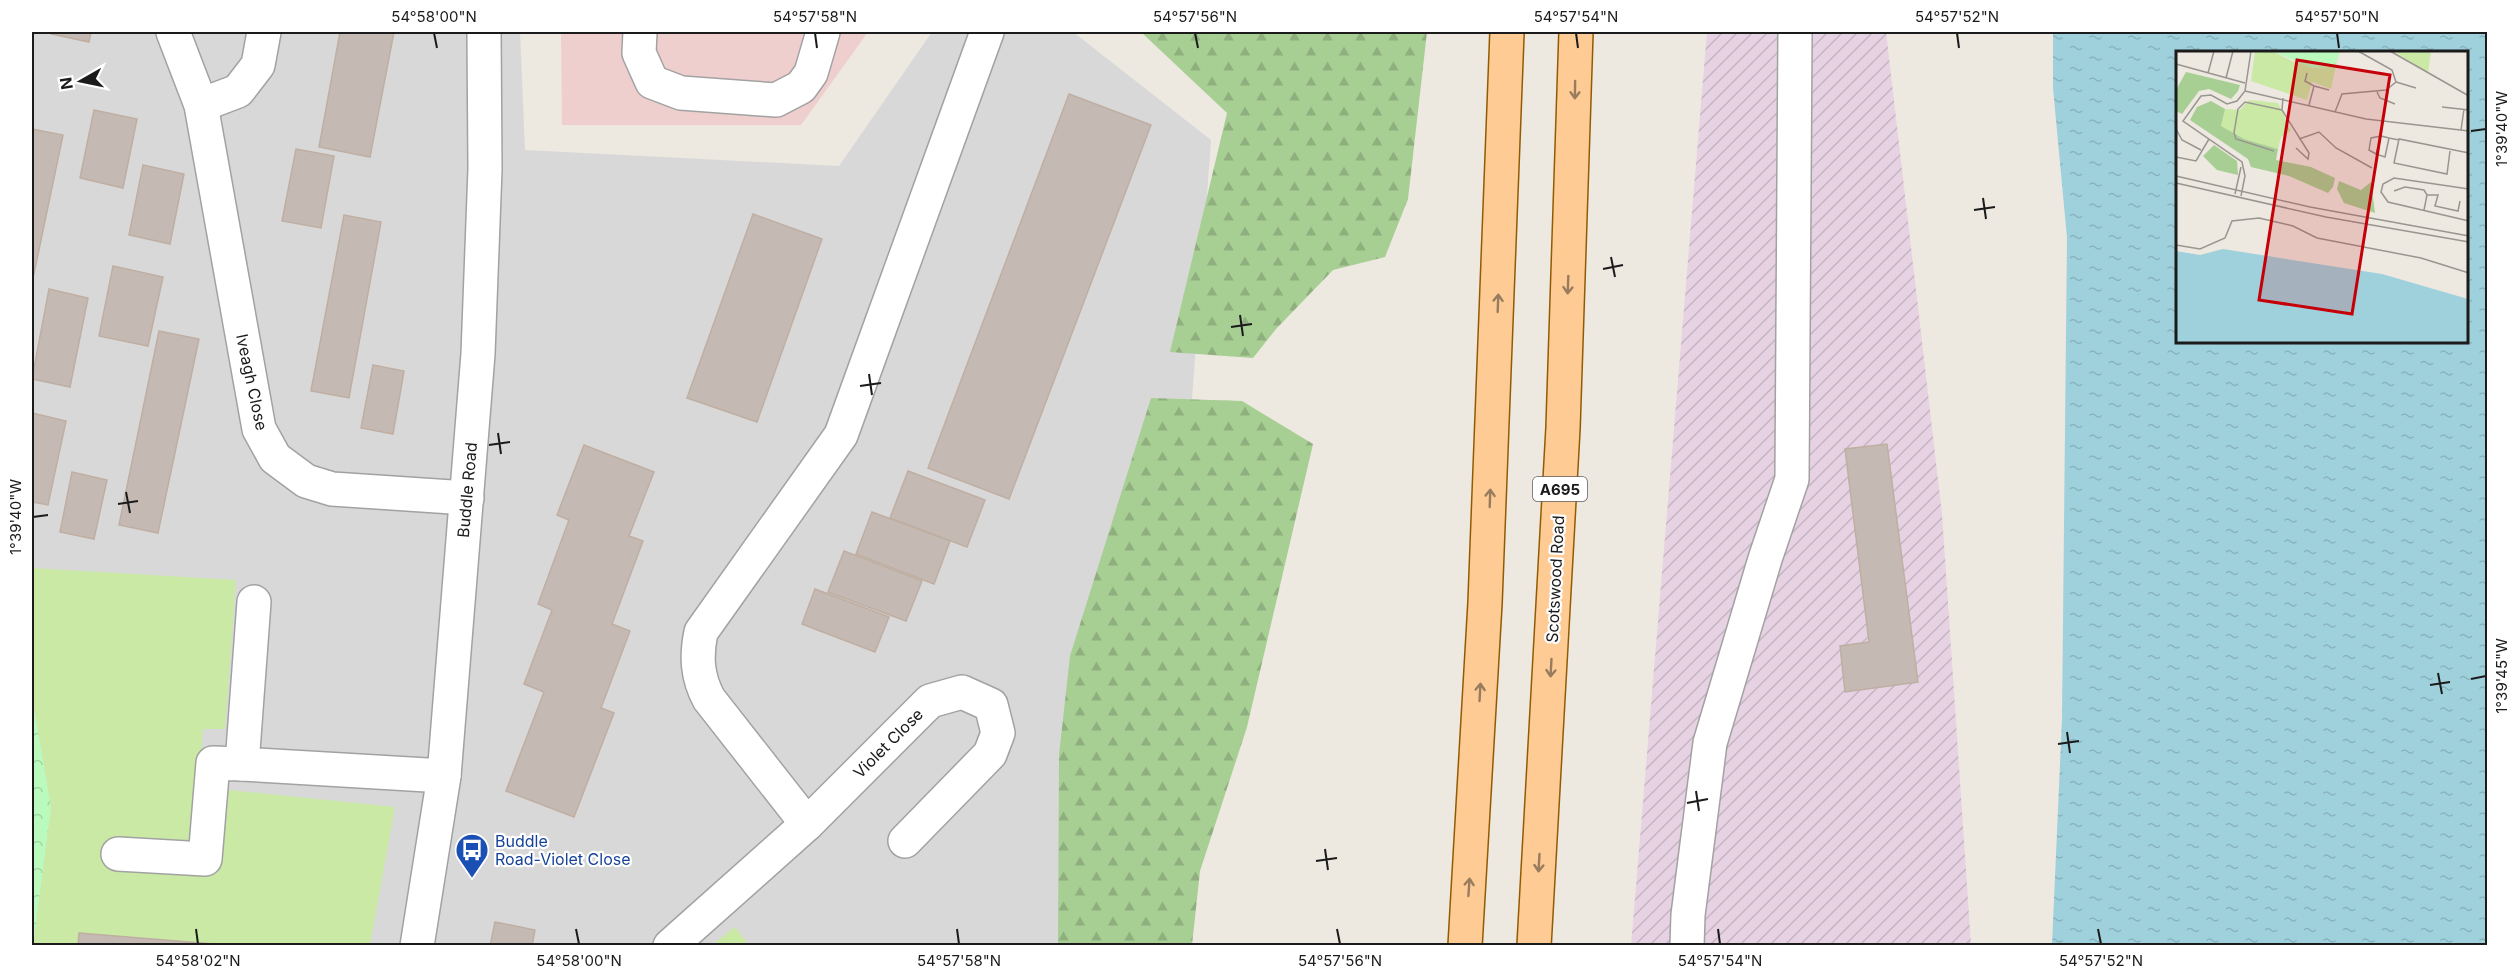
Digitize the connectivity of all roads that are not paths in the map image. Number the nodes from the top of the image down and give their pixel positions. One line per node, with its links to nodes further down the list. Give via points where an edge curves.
1 (173, 32): 10 (street, Iveagh Close)
2 (264, 32): 10 (street, via 258,65 238,92)
3 (484, 32): 11 (street, Buddle Road, via 485,180)
4 (640, 32): 5 (street, via 639,53 652,82 681,93 776,100 801,87 811,73)
5 (824, 32)
6 (987, 32): 15 (street, via 841,435 701,632 701,685)
7 (1507, 32): 20 (main road, one-way to 7, via 1485,603)
8 (1576, 32): 21 (main road, Scotswood Road / A695, one-way to 21, via 1563,428)
9 (1795, 32): 22 (street, via 1792,479 1710,743)
10 (201, 105): 11 (street, Iveagh Close, via 259,429 275,458 306,481 332,489)
11 (467, 498): 14 (street, Buddle Road)
12 (254, 602): 13 (street)
13 (242, 764): 14 (street); 17 (street, via 213,763 205,859)
14 (444, 776): 18 (street, Buddle Road)
15 (807, 824): 16 (street, Violet Close, via 930,701 963,692 991,705 998,733 990,754); 19 (street, Violet Close)
16 (905, 842)
17 (118, 854)
18 (417, 945)
19 (670, 945)
20 (1466, 945)
21 (1534, 945)
22 (1687, 945)

